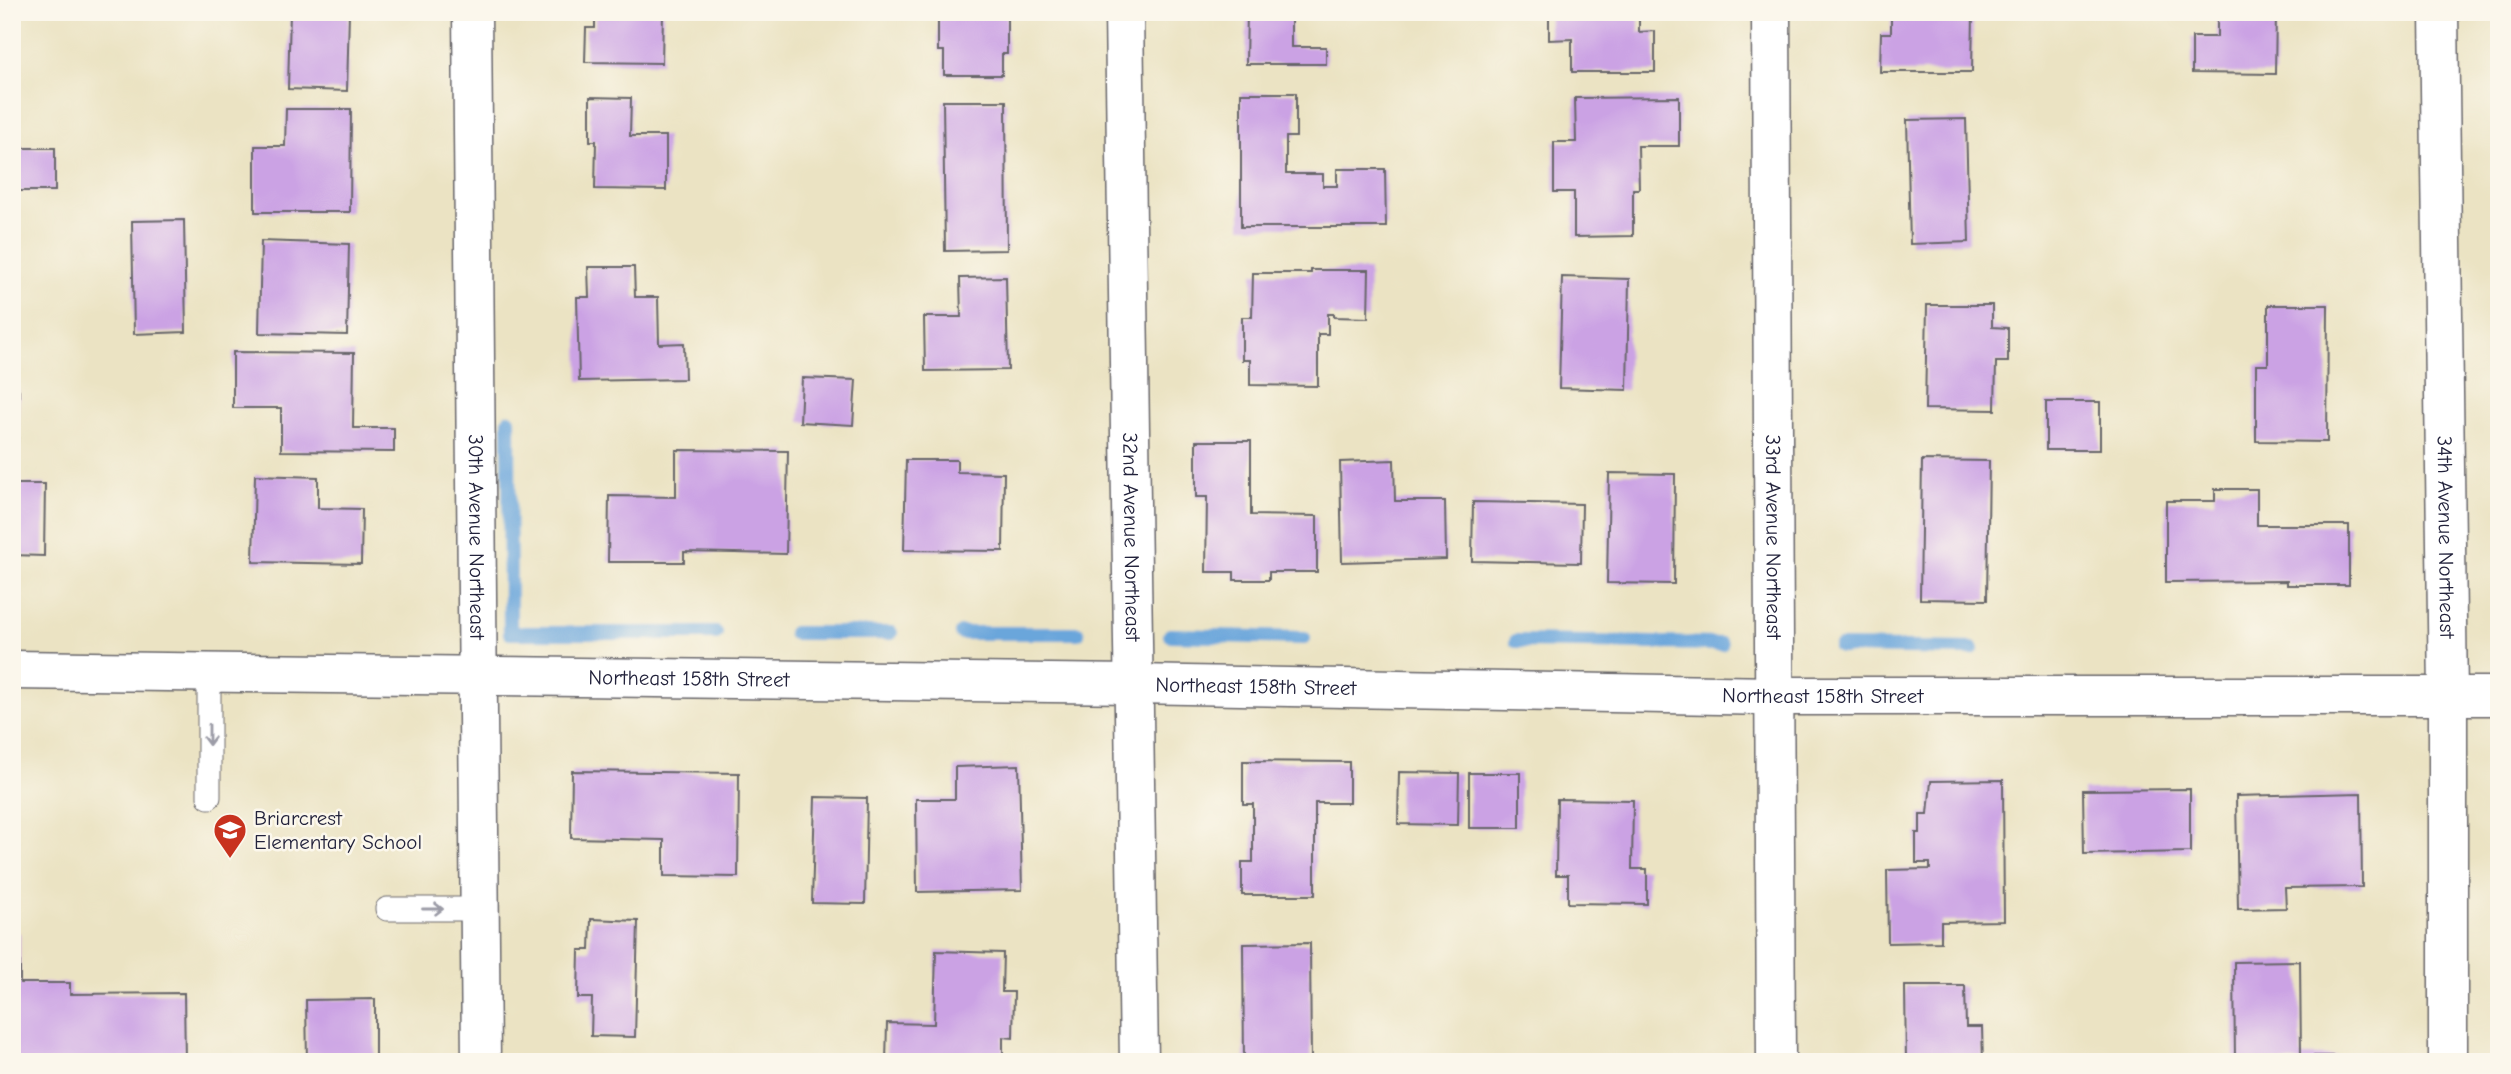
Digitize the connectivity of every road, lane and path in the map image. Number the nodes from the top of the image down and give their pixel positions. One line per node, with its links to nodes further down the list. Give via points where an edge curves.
1 (472, 12): 7 (street, 30th Avenue Northeast)
2 (1124, 12): 8 (street, 32nd Avenue Northeast)
3 (1771, 12): 9 (street, 33rd Avenue Northeast)
4 (2439, 12): 10 (street, 34th Avenue Northeast)
5 (12, 670): 6 (street, Northeast 158th Street)
6 (209, 673): 7 (street, Northeast 158th Street); 12 (lane, one-way to 12)
7 (477, 675): 8 (street, Northeast 158th Street); 14 (street, 30th Avenue Northeast)
8 (1134, 684): 9 (street, Northeast 158th Street); 16 (street, 32nd Avenue Northeast)
9 (1773, 696): 10 (street, Northeast 158th Street); 17 (street, 33rd Avenue Northeast)
10 (2448, 696): 11 (street, Northeast 158th Street); 18 (street, 34th Avenue Northeast)
11 (2499, 696)
12 (209, 797)
13 (387, 909): 14 (lane, one-way to 14)
14 (479, 909): 15 (street, 30th Avenue Northeast)
15 (481, 1062)
16 (1139, 1062)
17 (1776, 1062)
18 (2448, 1062)

